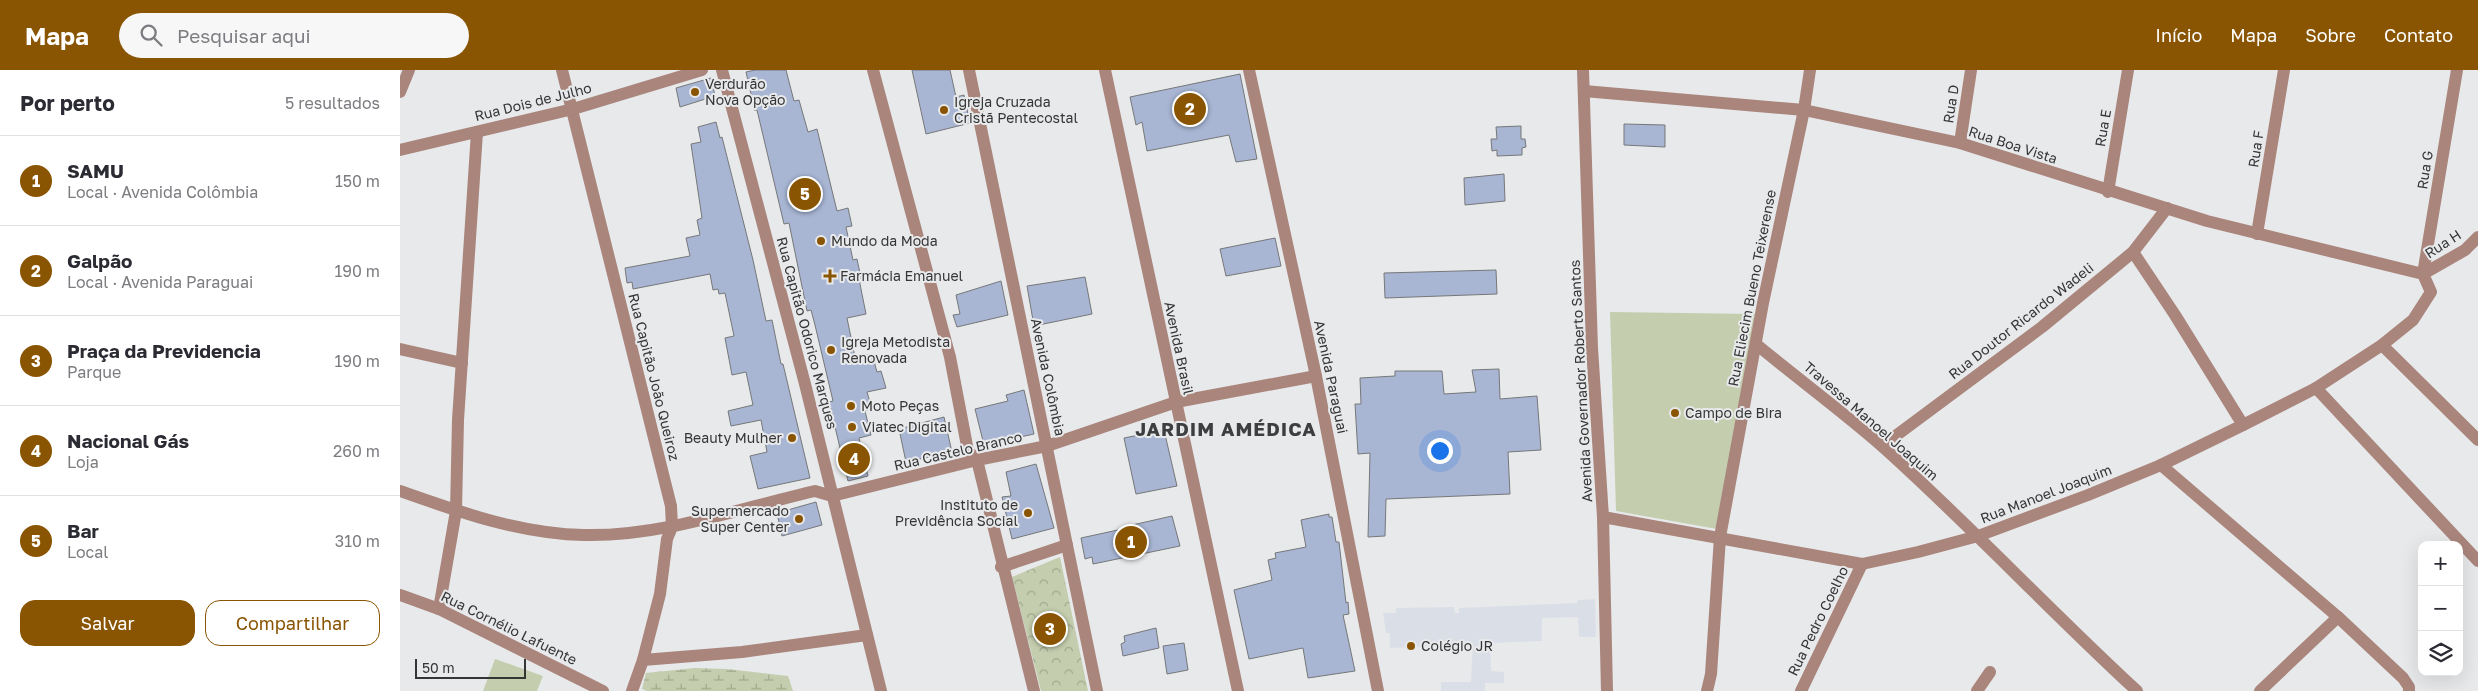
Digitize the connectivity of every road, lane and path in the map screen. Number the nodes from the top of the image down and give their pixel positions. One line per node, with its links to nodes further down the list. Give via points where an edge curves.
1 (409, 70): 16 (street)
2 (562, 70): 17 (street, Rua Capitão João Queiroz)
3 (702, 70): 17 (street, Rua Dois de Julho)
4 (722, 70): 42 (street, Rua Capitão Odorico Marques)
5 (873, 70): 39 (street, via 950,357 968,450)
6 (969, 70): 37 (street, Avenida Colômbia)
7 (1105, 70): 34 (street, Avenida Brasil)
8 (1249, 70): 32 (street, Avenida Paraguai)
9 (1583, 70): 15 (street, Avenida Governador Roberto Santos)
10 (1810, 70): 18 (street, Rua Eliecim Bueno Teixerense)
11 (1971, 70): 20 (street, Rua D)
12 (2128, 70): 22 (street, Rua E)
13 (2284, 70): 24 (street, Rua F)
14 (2457, 70): 27 (street, Rua G)
15 (1584, 91): 18 (street, Rua Boa Vista); 44 (street, Avenida Governador Roberto Santos, via 1592,348)
16 (400, 92)
17 (573, 108): 19 (street, Rua Dois de Julho); 45 (street, Rua Capitão João Queiroz, via 671,506)
18 (1804, 110): 20 (street, Rua Boa Vista); 28 (street, Rua Eliecim Bueno Teixerense)
19 (477, 132): 21 (street, Rua Dois de Julho); 31 (street)
20 (1960, 143): 22 (street, Rua Boa Vista)
21 (400, 150)
22 (2108, 192): 23 (street, Rua Boa Vista)
23 (2167, 208): 24 (street, Rua Boa Vista); 26 (street, Rua Doutor Ricardo Wadeli)
24 (2257, 234): 27 (street, Rua Boa Vista)
25 (2478, 237): 27 (street, Rua H, via 2465,250)
26 (2133, 252): 35 (street); 38 (street, Rua Doutor Ricardo Wadeli, via 2042,326)
27 (2423, 274): 29 (street, Rua Manoel Joaquim, via 2431,292 2413,320)
28 (1756, 344): 38 (street, Travessa Manoel Joaquim); 47 (street, Rua Eliecim Bueno Teixerense)
29 (2382, 346): 33 (street, Rua Manoel Joaquim); 36 (street)
30 (400, 349): 31 (street)
31 (462, 363): 43 (street)
32 (1316, 376): 34 (street, Rua Castelo Branco); 64 (street, Avenida Paraguai)
33 (2316, 388): 35 (street, Rua Manoel Joaquim); 49 (street)
34 (1176, 402): 37 (street, Rua Castelo Branco); 63 (street, Avenida Brasil)
35 (2243, 425): 40 (street, Rua Manoel Joaquim)
36 (2478, 440)
37 (1047, 446): 39 (street, Rua Castelo Branco); 48 (street, Avenida Colômbia)
38 (1882, 446): 46 (street, Travessa Manoel Joaquim)
39 (977, 460): 42 (street, Rua Castelo Branco); 51 (street)
40 (2161, 465): 46 (street, Rua Manoel Joaquim); 54 (street)
41 (400, 491): 43 (street, Rua Castelo Branco)
42 (832, 496): 45 (street, Rua Castelo Branco, via 815,492); 55 (street, Rua Capitão Odorico Marques)
43 (456, 511): 45 (street, Rua Castelo Branco, via 544,532 586,535); 53 (street)
44 (1603, 517): 47 (street, Rua Manoel Joaquim); 65 (street, Avenida Governador Roberto Santos)
45 (672, 527): 56 (street, Rua Capitão João Queiroz, via 666,539 660,594)
46 (1978, 536): 50 (street, Rua Manoel Joaquim); 69 (street, Travessa Manoel Joaquim)
47 (1720, 537): 50 (street, Rua Manoel Joaquim); 66 (street, Rua Eliecim Bueno Teixerense, via 1711,674)
48 (1067, 545): 51 (street); 62 (street, Avenida Colômbia)
49 (2478, 561)
50 (1862, 564): 67 (street, Rua Pedro Coelho)
51 (1002, 567): 61 (street)
52 (400, 595): 53 (street, Rua Cornélio Lafuente)
53 (439, 609): 58 (street, Rua Cornélio Lafuente)
54 (2338, 617): 70 (street); 71 (street, via 2403,678)
55 (867, 635): 56 (street, via 742,652); 60 (street, Rua Capitão Odorico Marques)
56 (643, 660): 59 (street, Rua Capitão João Queiroz)
57 (1990, 672): 68 (street)
58 (603, 691)
59 (632, 691)
60 (881, 691)
61 (1034, 691)
62 (1097, 691)
63 (1238, 691)
64 (1378, 691)
65 (1607, 691)
66 (1707, 691)
67 (1801, 691)
68 (1977, 691)
69 (2136, 691)
70 (2260, 691)
71 (2408, 691)

